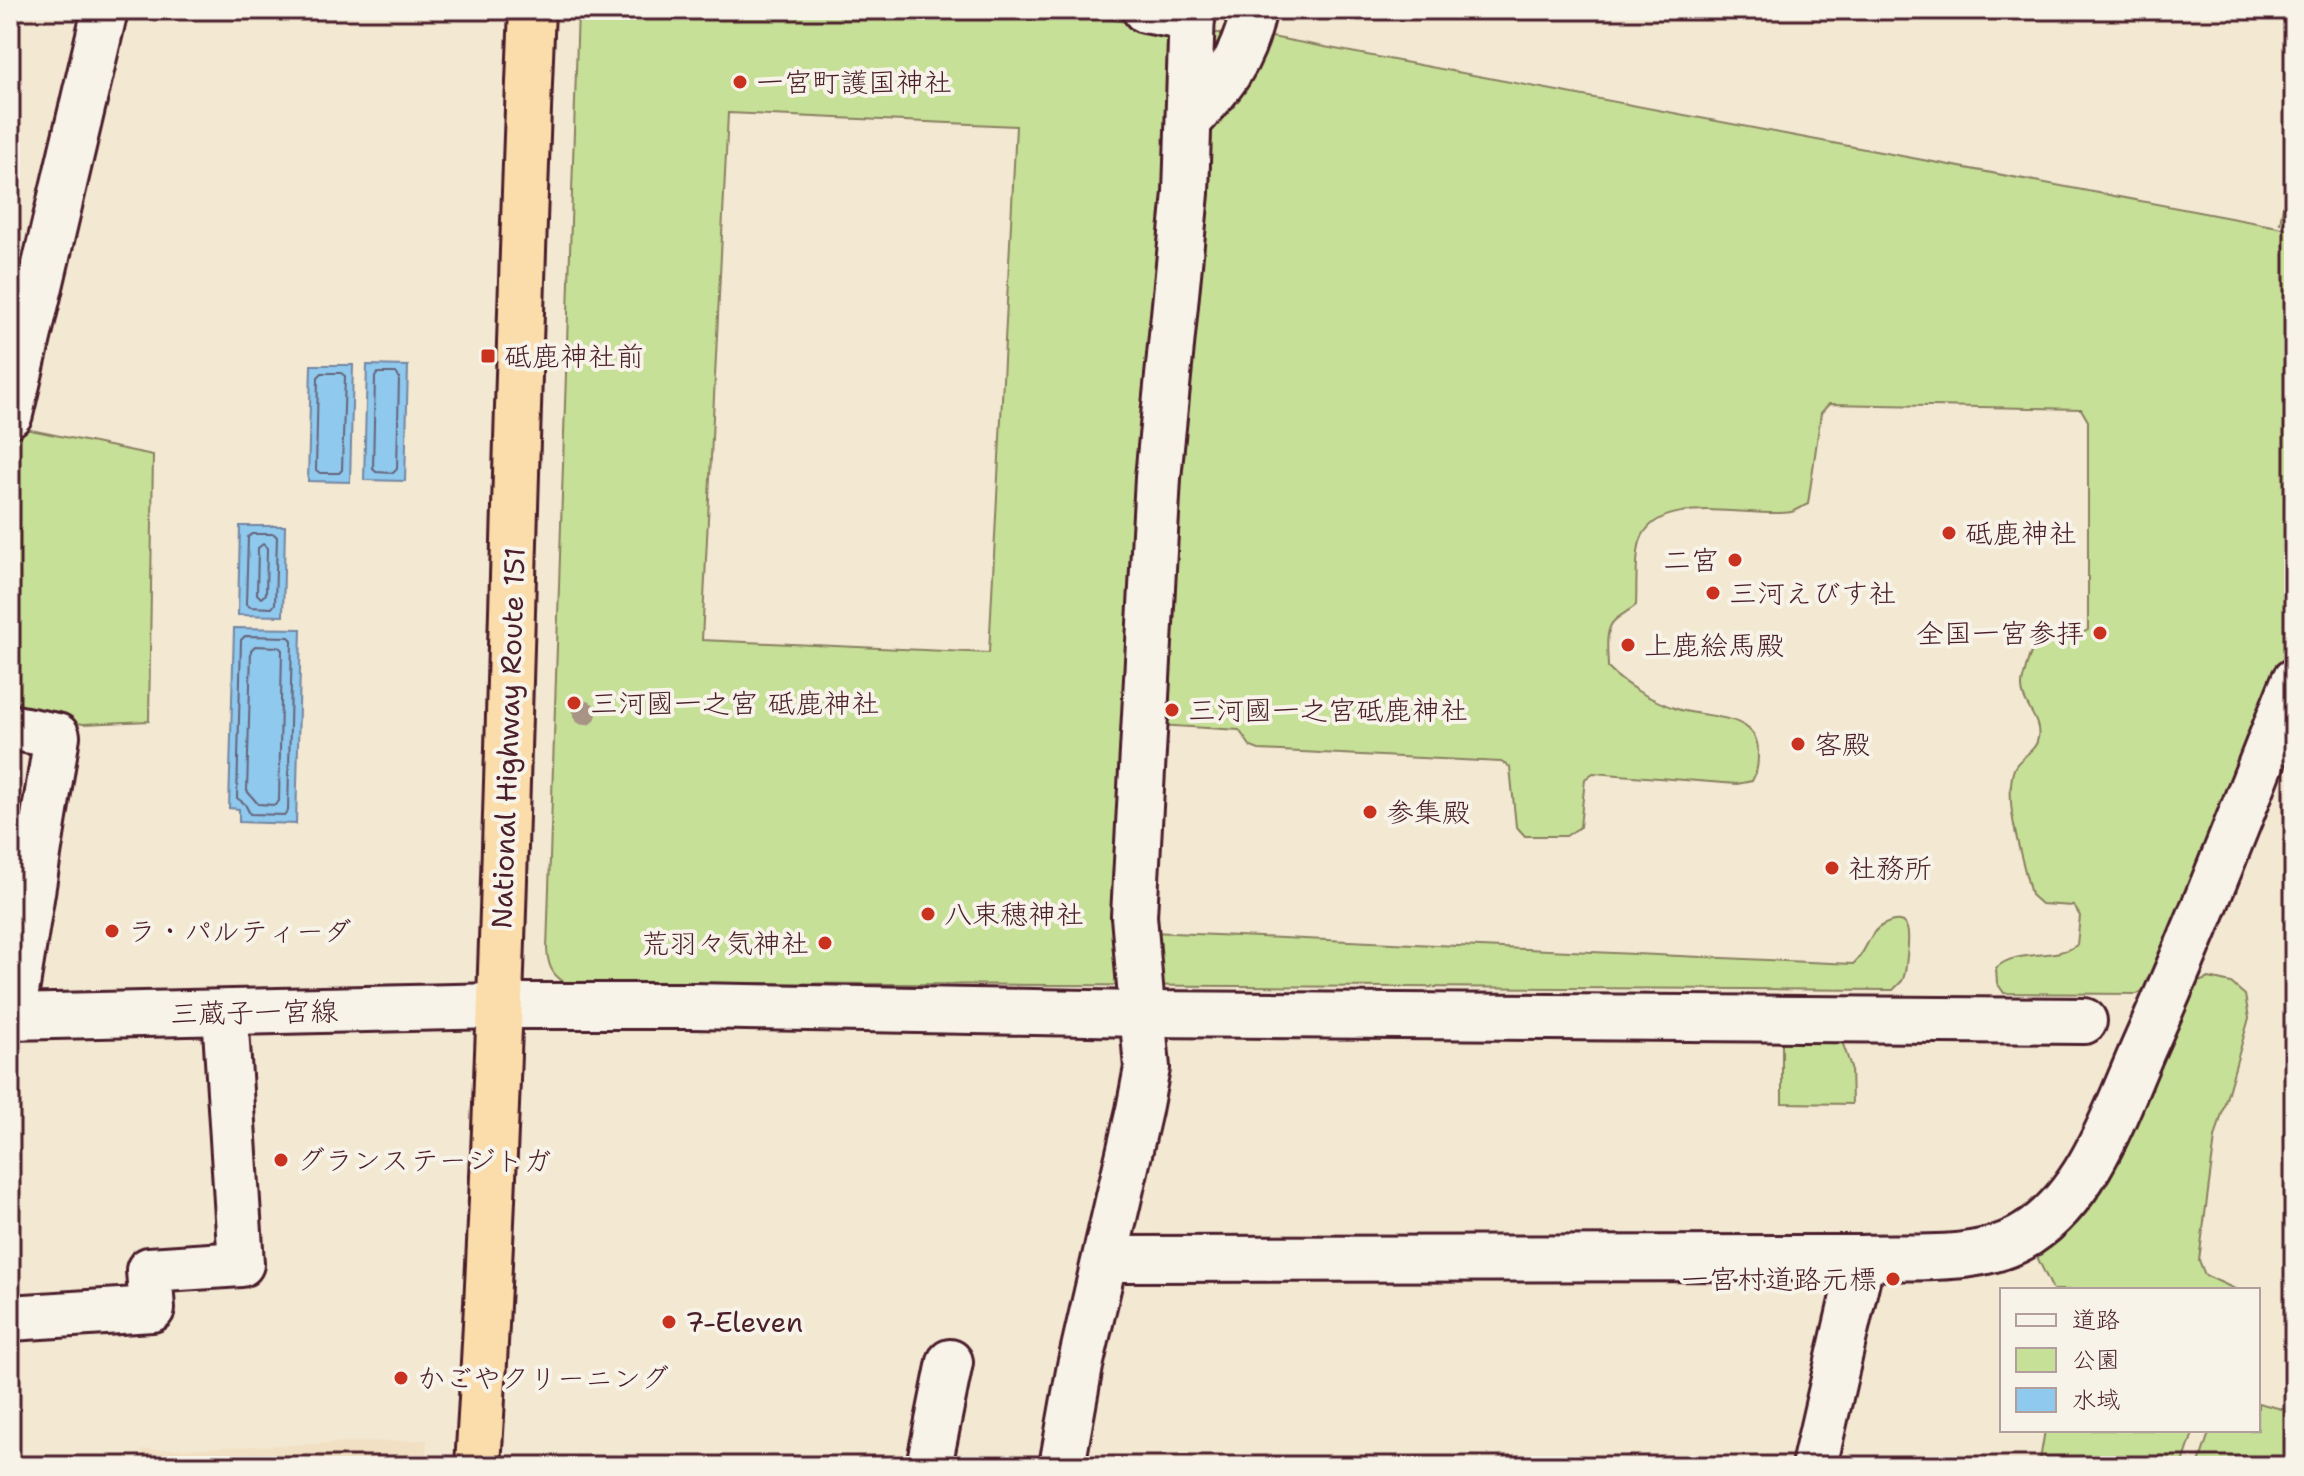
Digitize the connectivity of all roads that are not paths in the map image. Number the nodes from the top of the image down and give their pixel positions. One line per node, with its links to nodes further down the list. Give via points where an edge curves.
1 (105, 10): 7 (street)
2 (532, 10): 10 (highway, National Highway Route 151)
3 (1145, 10): 4 (street)
4 (1192, 14): 6 (street)
5 (1252, 16): 6 (street, via 1227,78)
6 (1190, 120): 12 (street, via 1158,478 1146,687 1134,916)
7 (10, 414)
8 (2294, 681): 15 (street, via 2188,949 2092,1162 2062,1203 2028,1234 1991,1250)
9 (10, 727): 13 (street, via 57,736)
10 (498, 1006): 11 (street, 三蔵子一宮線); 12 (street, 三蔵子一宮線); 19 (highway, National Highway Route 151)
11 (225, 1013): 13 (street, 三蔵子一宮線); 17 (street, via 241,1264 149,1270 152,1309)
12 (1142, 1014): 14 (street, 三蔵子一宮線); 16 (street, via 1147,1068)
13 (11, 1017)
14 (2084, 1021)
15 (1862, 1258): 16 (street); 22 (street)
16 (1106, 1259): 21 (street)
17 (10, 1318)
18 (950, 1362): 20 (street)
19 (478, 1466)
20 (929, 1466)
21 (1062, 1466)
22 (1814, 1466)

